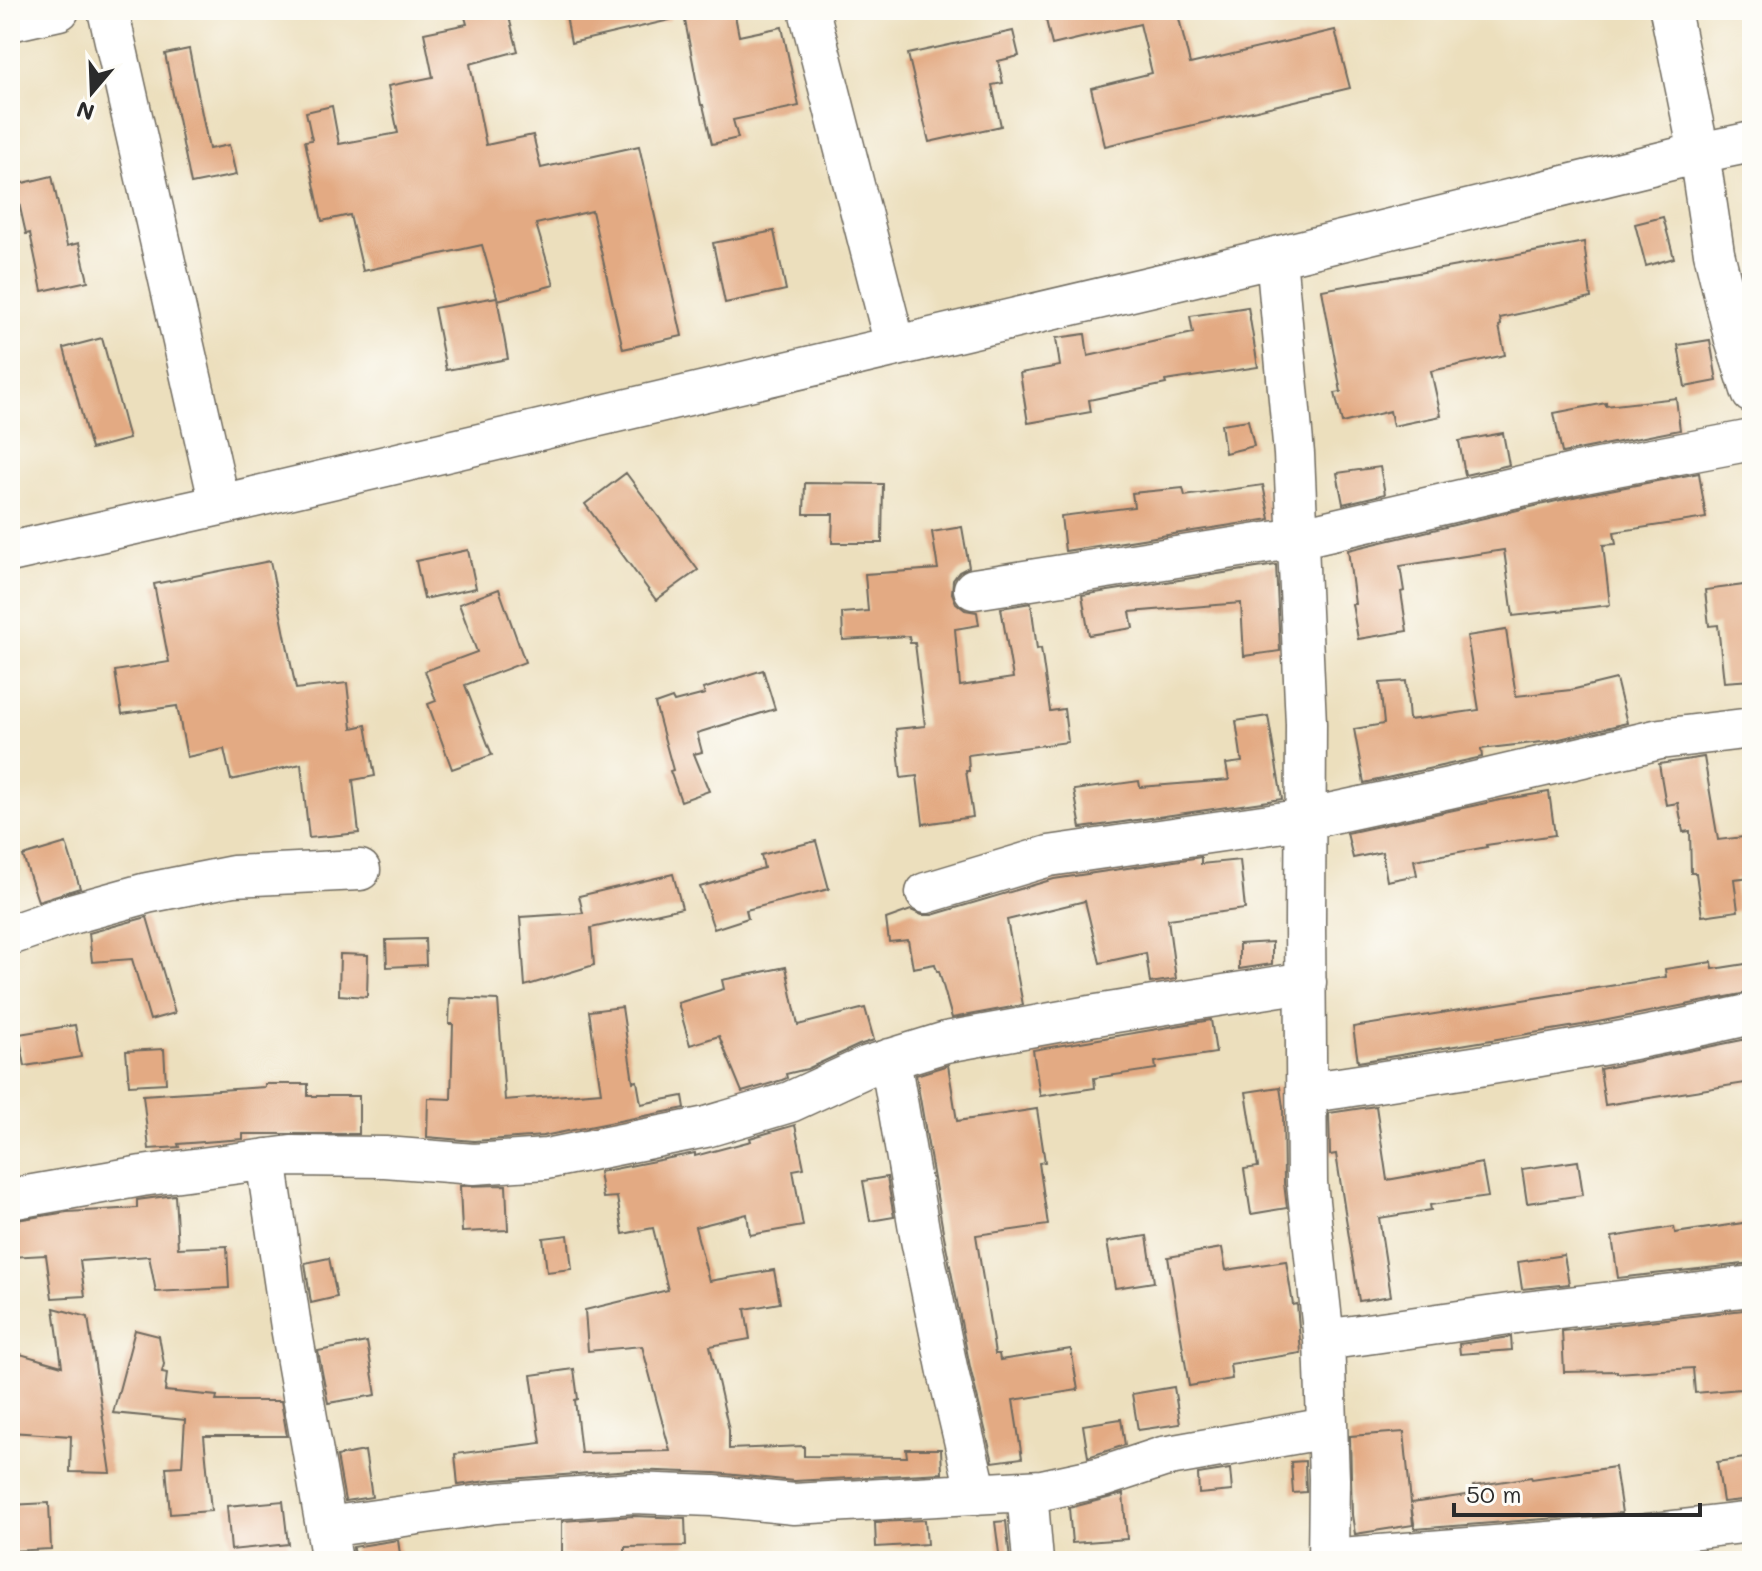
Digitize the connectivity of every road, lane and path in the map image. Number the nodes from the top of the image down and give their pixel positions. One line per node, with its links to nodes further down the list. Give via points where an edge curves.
1 (59, 10): 5 (street)
2 (108, 10): 12 (street)
3 (809, 10): 9 (street)
4 (1670, 10): 7 (street)
5 (10, 21)
6 (1752, 142): 7 (street)
7 (1699, 153): 8 (street); 10 (street, via 1714,253)
8 (1276, 257): 9 (street); 13 (street)
9 (895, 345): 12 (street)
10 (1752, 393)
11 (1752, 440): 13 (street, via 1573,474)
12 (220, 505): 14 (street)
13 (1297, 538): 15 (street); 17 (street)
14 (10, 552)
15 (974, 589)
16 (1752, 728): 17 (street, via 1660,739)
17 (1305, 819): 19 (street, via 1049,856); 21 (street)
18 (360, 870): 20 (street, via 233,876 147,893)
19 (926, 893)
20 (10, 935)
21 (1306, 982): 23 (street, via 946,1042); 24 (street)
22 (1752, 1014): 24 (street)
23 (890, 1059): 25 (street, via 790,1102 706,1127 546,1159 474,1164 385,1157); 31 (street, via 920,1235)
24 (1307, 1093): 28 (street, via 1307,1183)
25 (266, 1159): 26 (street); 33 (street)
26 (10, 1199)
27 (1752, 1286): 28 (street)
28 (1324, 1340): 29 (street)
29 (1327, 1428): 30 (street, via 1163,1457 1102,1477); 34 (street)
30 (1027, 1491): 31 (street); 35 (street)
31 (977, 1494): 33 (street, via 794,1504 633,1493 496,1503)
32 (1752, 1522): 34 (street)
33 (329, 1544)
34 (1328, 1560)
35 (1033, 1561)

